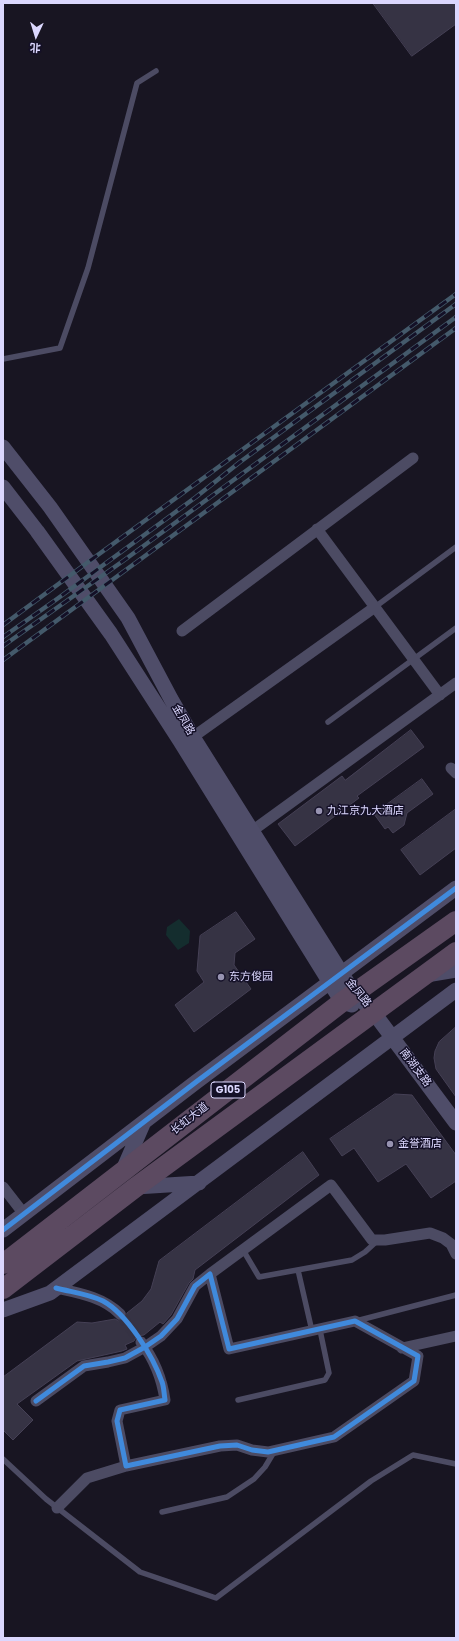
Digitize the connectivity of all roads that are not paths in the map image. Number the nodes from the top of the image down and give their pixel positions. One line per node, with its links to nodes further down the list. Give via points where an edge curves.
1 (156, 71): 2 (lane, via 137,83 88,268 60,348)
2 (3, 359)
3 (3, 446): 15 (street, 金凤路, via 50,507 128,618)
4 (413, 458): 6 (street)
5 (3, 487): 23 (street, 金凤路, via 111,634)
6 (317, 530): 8 (street); 10 (street)
7 (456, 547): 8 (lane)
8 (375, 607): 11 (street); 15 (street)
9 (456, 628): 11 (lane)
10 (182, 632)
11 (414, 660): 13 (street); 14 (lane)
12 (456, 683): 13 (street)
13 (440, 695): 16 (street)
14 (328, 722)
15 (193, 737): 16 (street, 金凤路)
16 (252, 831): 21 (street, 金凤路)
17 (456, 888): 21 (street)
18 (456, 921): 25 (highway, 长虹大道 / G105)
19 (456, 952): 22 (highway, 长虹大道 / G105)
20 (456, 970): 22 (street)
21 (342, 973): 23 (street); 25 (street, 金凤路)
22 (425, 975): 26 (highway, 长虹大道 / G105)
23 (330, 982): 25 (street, 金凤路); 28 (street)
24 (456, 990): 27 (street)
25 (348, 997): 26 (street, 金凤路); 30 (highway, 长虹大道 / G105)
26 (374, 1013): 27 (street, 南湖支路); 33 (highway, 长虹大道 / G105)
27 (392, 1037): 29 (street, 南湖支路); 31 (street)
28 (143, 1123): 30 (street); 34 (street)
29 (456, 1123)
30 (123, 1170): 39 (highway, 长虹大道 / G105)
31 (199, 1183): 33 (street); 42 (street)
32 (3, 1187): 34 (street)
33 (136, 1187): 43 (highway, 长虹大道 / G105)
34 (24, 1214): 35 (street)
35 (3, 1230)
36 (379, 1240): 37 (street, via 372,1240 331,1185); 38 (street, via 430,1234 451,1244); 40 (lane, via 352,1260)
37 (243, 1250): 40 (lane, via 259,1277); 41 (street)
38 (456, 1254)
39 (3, 1264)
40 (298, 1270): 48 (lane)
41 (210, 1274): 48 (street, via 229,1349); 50 (street, via 195,1286 178,1319 161,1336)
42 (56, 1288): 45 (street, via 50,1293); 46 (street, via 102,1301)
43 (3, 1289)
44 (456, 1295): 47 (lane)
45 (3, 1310)
46 (120, 1314)
47 (355, 1321): 48 (street); 51 (street)
48 (316, 1331): 52 (lane, via 329,1373 325,1380)
49 (456, 1336): 51 (street)
50 (143, 1344): 53 (street, via 125,1358 84,1366); 57 (street, via 162,1383 165,1400 120,1410 117,1421)
51 (402, 1348): 54 (street, via 418,1356 414,1380 334,1437)
52 (238, 1400)
53 (36, 1401)
54 (275, 1450): 57 (street, via 268,1452 237,1445 220,1446); 59 (lane, via 254,1479 227,1497)
55 (3, 1459): 58 (lane)
56 (456, 1464): 58 (lane, via 413,1455 370,1481 216,1598 140,1572)
57 (126, 1466): 58 (street, via 87,1478)
58 (57, 1508)
59 (162, 1512)

